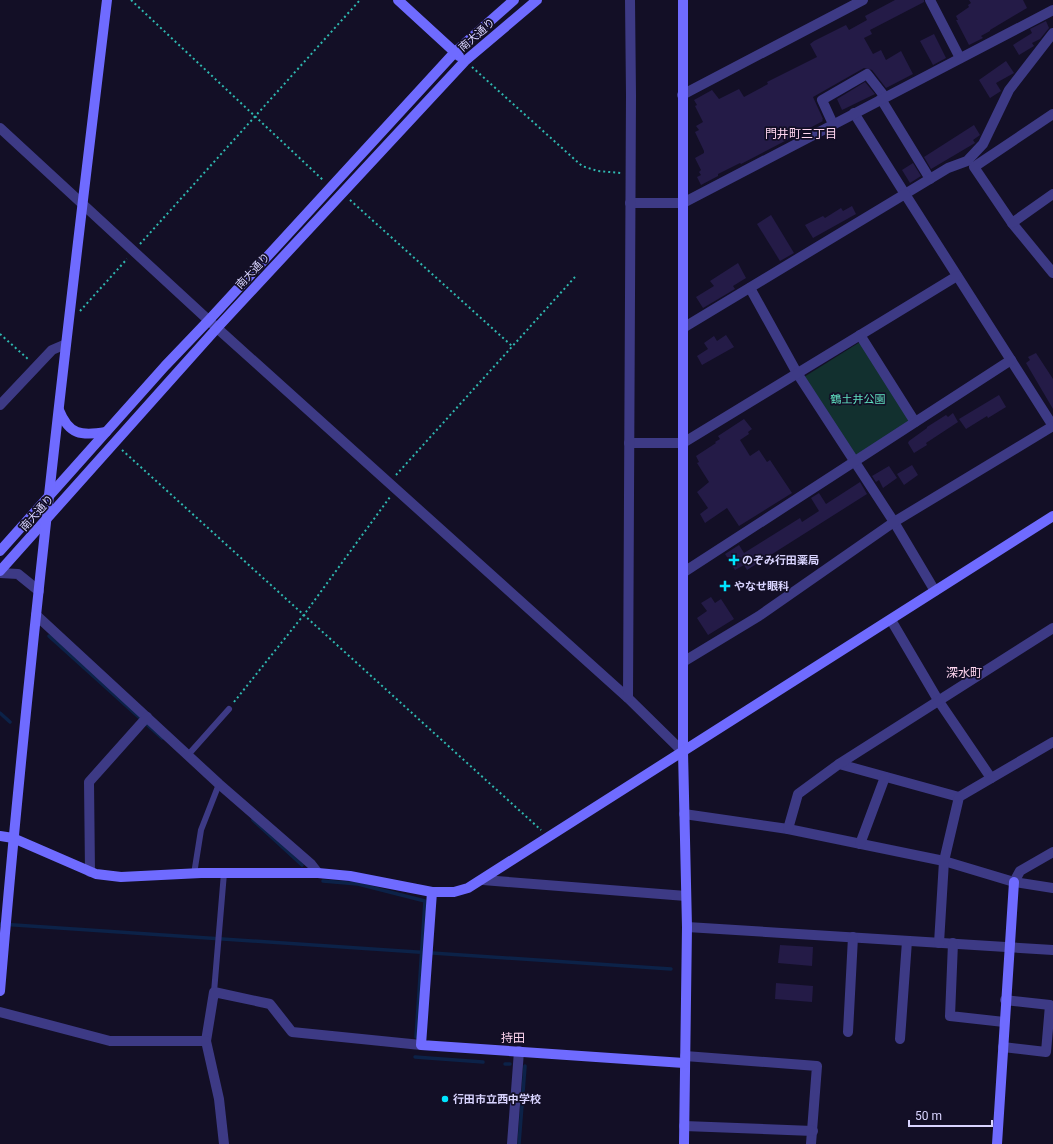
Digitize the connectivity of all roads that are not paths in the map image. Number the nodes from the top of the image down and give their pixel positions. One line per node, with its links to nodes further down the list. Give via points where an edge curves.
1 (108, 0): 24 (street)
2 (398, 0): 11 (street)
3 (514, 0): 11 (street, 南大通り)
4 (537, 0): 13 (street, 南大通り)
5 (630, 0): 25 (street)
6 (683, 0): 14 (street)
7 (863, 0): 14 (street)
8 (930, 0): 12 (street)
9 (1053, 10): 12 (street)
10 (1053, 33): 20 (street, via 1009,90)
11 (455, 52): 13 (street); 31 (street, 南大通り)
12 (960, 58): 15 (street)
13 (465, 61): 32 (street, 南大通り)
14 (682, 94): 26 (street)
15 (883, 98): 16 (street); 18 (street, via 867,74 822,100); 21 (street)
16 (854, 114): 18 (street); 22 (street)
17 (1053, 114): 20 (street)
18 (833, 124): 26 (street)
19 (0, 128): 24 (street)
20 (971, 164): 21 (street, via 948,168); 27 (street)
21 (930, 179): 22 (street)
22 (905, 194): 29 (street); 30 (street)
23 (1053, 194): 27 (street)
24 (82, 203): 31 (street); 35 (street)
25 (630, 203): 26 (street); 43 (street)
26 (683, 203): 33 (street)
27 (1012, 223): 28 (street)
28 (1053, 273)
29 (957, 276): 34 (street); 36 (street)
30 (750, 288): 33 (street); 37 (street)
31 (209, 320): 32 (street); 42 (street, 南大通り)
32 (217, 328): 48 (street, 南大通り); 59 (street)
33 (683, 328): 44 (street)
34 (860, 335): 37 (street); 40 (street)
35 (66, 344): 38 (street, via 52,350); 39 (street)
36 (1011, 360): 40 (street); 41 (street)
37 (797, 374): 44 (street); 45 (street)
38 (0, 405)
39 (59, 408): 42 (street, via 70,429 81,434); 46 (street)
40 (916, 422): 45 (street)
41 (1053, 426): 49 (street)
42 (106, 432): 46 (street, 南大通り)
43 (629, 443): 44 (street); 59 (street)
44 (683, 443): 52 (street)
45 (854, 462): 49 (street); 52 (street)
46 (49, 496): 48 (street); 50 (street, 南大通り)
47 (1053, 516): 54 (street)
48 (46, 521): 51 (street, 南大通り); 53 (street)
49 (894, 522): 54 (street); 58 (street, via 759,616)
50 (0, 551)
51 (0, 572): 53 (street, via 18,574)
52 (684, 572): 58 (street)
53 (38, 591): 55 (street)
54 (935, 591): 56 (street)
55 (36, 615): 62 (street); 74 (street)
56 (890, 620): 60 (street); 64 (street)
57 (1053, 628): 60 (street)
58 (683, 662): 64 (street)
59 (628, 698): 64 (street)
60 (938, 700): 66 (street); 68 (street)
61 (229, 709): 65 (lane)
62 (147, 717): 65 (street); 78 (street, via 89,782)
63 (1053, 742): 68 (street)
64 (683, 752): 71 (street); 82 (street)
65 (188, 755): 69 (street)
66 (839, 764): 67 (street); 72 (street, via 798,794)
67 (885, 777): 70 (street); 75 (street)
68 (991, 778): 70 (street)
69 (220, 784): 80 (street); 81 (lane, via 201,830)
70 (959, 797): 77 (street)
71 (684, 814): 72 (street); 86 (street)
72 (788, 829): 75 (street)
73 (0, 836): 74 (street)
74 (12, 838): 78 (street); 94 (street)
75 (860, 844): 77 (street)
76 (1053, 852): 83 (street, via 1020,871)
77 (944, 861): 83 (street); 90 (street)
78 (90, 872): 81 (street, via 120,878)
79 (224, 873): 80 (street); 81 (street); 95 (lane)
80 (318, 873): 85 (street, via 350,876)
81 (194, 874)
82 (483, 880): 85 (street, via 454,892); 86 (street)
83 (1014, 882): 84 (street); 92 (street)
84 (1053, 888)
85 (432, 892): 102 (street)
86 (686, 896): 87 (street)
87 (687, 927): 88 (street); 105 (street)
88 (853, 937): 89 (street); 99 (street)
89 (907, 941): 90 (street); 100 (street)
90 (939, 943): 91 (street)
91 (953, 943): 92 (street); 98 (street, via 950,1016)
92 (1009, 947): 93 (street); 96 (street)
93 (1053, 950)
94 (0, 991)
95 (214, 992): 101 (street); 102 (street, via 270,1004 292,1032)
96 (1005, 1000): 98 (street); 103 (street, via 1050,1005 1046,1052)
97 (0, 1012): 101 (street, via 110,1041)
98 (1004, 1022): 103 (street)
99 (848, 1032)
100 (900, 1039)
101 (206, 1041): 108 (street)
102 (421, 1045): 104 (street)
103 (1003, 1047): 112 (street)
104 (518, 1051): 105 (street); 109 (street)
105 (684, 1059): 106 (street); 107 (street, via 817,1066)
106 (684, 1126): 107 (street); 110 (street)
107 (813, 1131): 111 (street)
108 (224, 1144)
109 (512, 1144)
110 (684, 1144)
111 (811, 1144)
112 (997, 1144)

